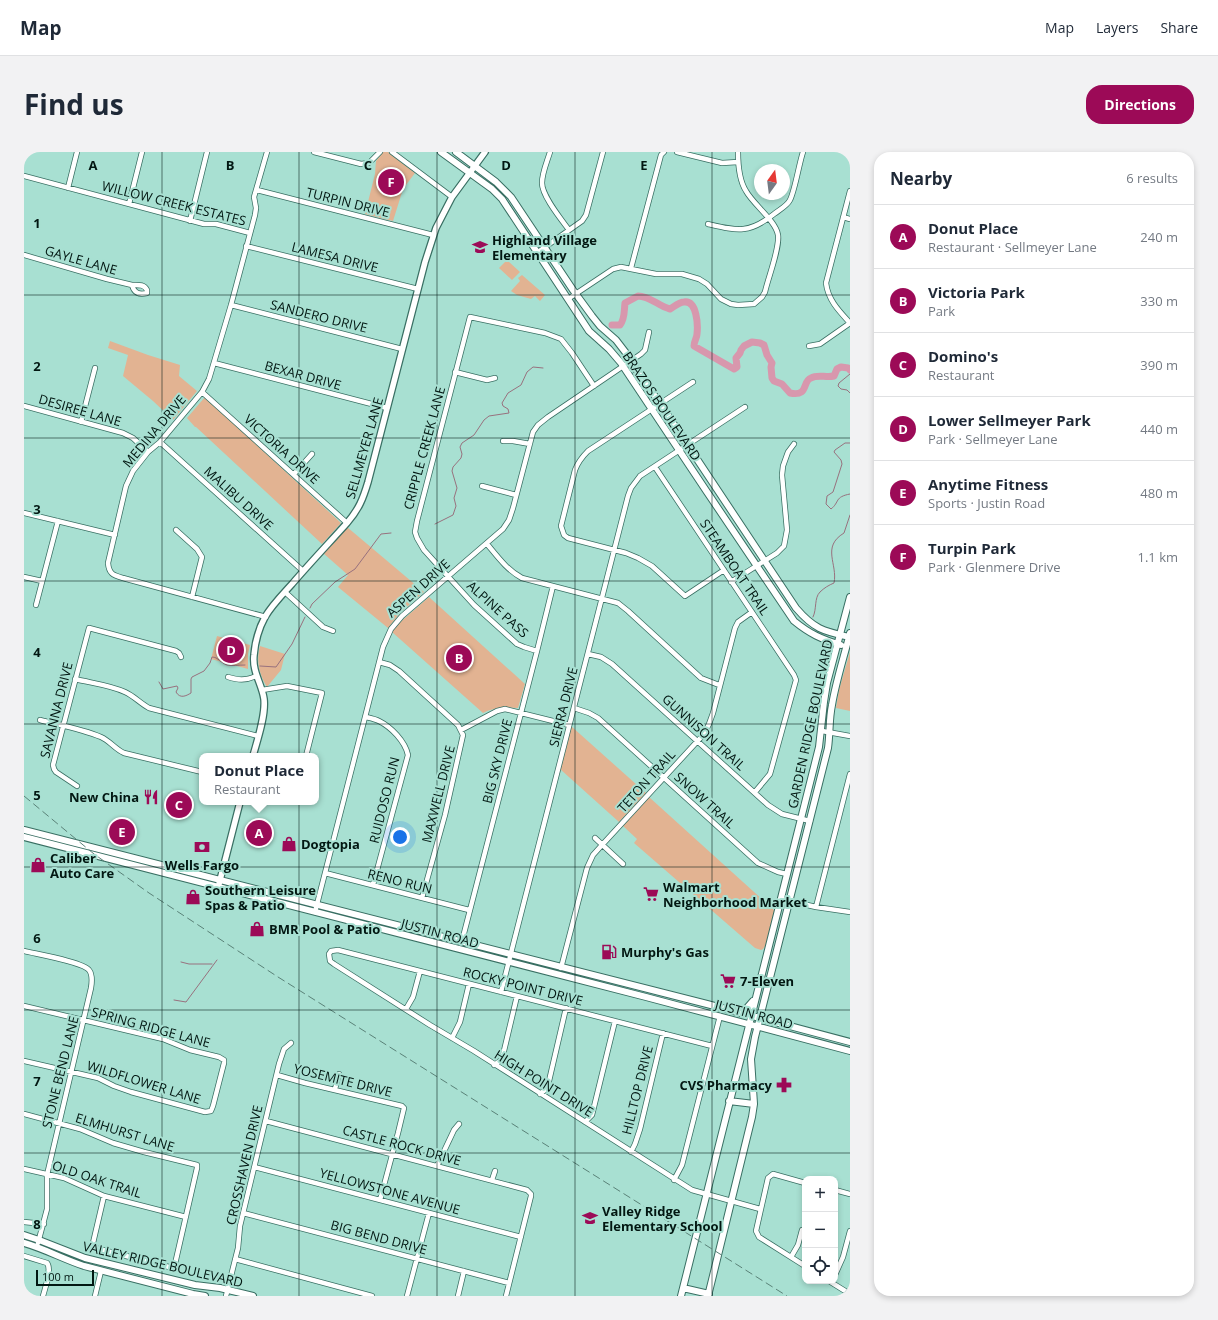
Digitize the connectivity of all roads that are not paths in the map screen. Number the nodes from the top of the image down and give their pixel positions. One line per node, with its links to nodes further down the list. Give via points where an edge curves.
1 (77, 152): 21 (street)
2 (142, 152): 25 (street)
3 (207, 152): 29 (street)
4 (267, 152): 22 (street, MEDINA DRIVE)
5 (314, 152): 6 (street, via 361,164 369,163)
6 (380, 152)
7 (392, 152): 24 (street)
8 (441, 152): 19 (main road, BRAZOS BOULEVARD)
9 (456, 152): 18 (main road, BRAZOS BOULEVARD)
10 (485, 152): 18 (street, SELLMEYER LANE)
11 (550, 152): 31 (street, via 543,188)
12 (603, 152): 31 (street, via 586,215)
13 (664, 152): 38 (street, via 657,169)
14 (677, 152): 17 (street, via 722,163)
15 (738, 152): 17 (street)
16 (802, 152): 27 (street, via 790,199)
17 (738, 162): 27 (street, via 745,190)
18 (475, 166): 19 (street, SELLMEYER LANE); 35 (main road, BRAZOS BOULEVARD, via 511,197)
19 (470, 173): 24 (street, SELLMEYER LANE); 36 (main road, BRAZOS BOULEVARD, via 502,199)
20 (24, 176): 21 (street, WILLOW CREEK ESTATES)
21 (68, 188): 25 (street, WILLOW CREEK ESTATES)
22 (257, 190): 32 (street, MEDINA DRIVE, via 254,197 255,215); 33 (street, TURPIN DRIVE)
23 (850, 191): 26 (street)
24 (452, 197): 33 (street, SELLMEYER LANE)
25 (129, 204): 29 (street, WILLOW CREEK ESTATES)
26 (843, 217): 28 (street); 46 (street, via 826,283 831,299)
27 (768, 218): 30 (street, via 746,229); 38 (street, via 777,231 777,247 764,295 754,304 728,303 704,282 693,277 682,274 656,274)
28 (850, 219)
29 (190, 221): 32 (street, WILLOW CREEK ESTATES)
30 (708, 224)
31 (569, 230): 35 (street)
32 (250, 232): 34 (street, MEDINA DRIVE)
33 (434, 235): 42 (street, SELLMEYER LANE)
34 (246, 246): 42 (street, LAMESA DRIVE); 45 (street, MEDINA DRIVE)
35 (544, 247): 36 (street); 39 (main road, BRAZOS BOULEVARD)
36 (538, 252): 40 (main road, BRAZOS BOULEVARD)
37 (24, 255): 41 (street, GAYLE LANE)
38 (631, 268): 43 (street, via 613,269)
39 (559, 270): 40 (main road); 43 (main road, BRAZOS BOULEVARD)
40 (552, 274): 44 (main road, BRAZOS BOULEVARD)
41 (132, 285)
42 (418, 289): 49 (street, SELLMEYER LANE)
43 (575, 294): 44 (street); 50 (main road, BRAZOS BOULEVARD)
44 (568, 299): 52 (main road, BRAZOS BOULEVARD, via 589,331)
45 (231, 305): 49 (street, SANDERO DRIVE); 51 (street, MEDINA DRIVE)
46 (850, 323): 48 (street, via 820,344)
47 (649, 332): 50 (street, ASPEN DRIVE, via 645,350)
48 (808, 346)
49 (402, 349): 61 (street, SELLMEYER LANE)
50 (631, 361): 52 (street, ASPEN DRIVE); 59 (main road, BRAZOS BOULEVARD)
51 (214, 363): 58 (street, MEDINA DRIVE); 61 (street, BEXAR DRIVE)
52 (624, 366): 57 (street, ASPEN DRIVE); 63 (main road, BRAZOS BOULEVARD)
53 (95, 368): 64 (street)
54 (455, 372): 55 (street, via 487,380); 57 (street, CRIPPLE CREEK LANE, via 470,317 545,333 561,339); 91 (street, CRIPPLE CREEK LANE, via 415,527 418,541)
55 (495, 378)
56 (693, 382): 59 (street)
57 (594, 386): 67 (street, ASPEN DRIVE, via 538,425)
58 (202, 392): 66 (street, MEDINA DRIVE); 74 (street, VICTORIA DRIVE)
59 (660, 403): 63 (street); 69 (main road, BRAZOS BOULEVARD)
60 (24, 406): 64 (street, DESIREE LANE)
61 (387, 408): 81 (street, SELLMEYER LANE, via 364,498)
62 (745, 408): 69 (street, SIERRA DRIVE)
63 (651, 409): 70 (main road, BRAZOS BOULEVARD); 85 (street, via 588,451 575,470 561,526 562,531 568,538)
64 (81, 422): 71 (street, DESIREE LANE, via 123,433 133,438)
65 (503, 441): 67 (street)
66 (160, 442): 71 (street, MEDINA DRIVE); 89 (street, MALIBU DRIVE)
67 (530, 444): 78 (street, ASPEN DRIVE)
68 (794, 444): 86 (street, via 788,452 782,475 786,543 782,550)
69 (688, 446): 70 (street, SIERRA DRIVE); 76 (main road, BRAZOS BOULEVARD)
70 (679, 451): 73 (street, SIERRA DRIVE); 77 (main road, BRAZOS BOULEVARD)
71 (148, 452): 83 (street, MEDINA DRIVE, via 130,475)
72 (312, 454): 74 (street)
73 (655, 467): 85 (street, SIERRA DRIVE, via 640,476 631,488); 88 (street, STEAMBOAT TRAIL)
74 (294, 474): 81 (street, VICTORIA DRIVE)
75 (482, 486): 78 (street)
76 (715, 487): 77 (main road); 86 (main road, BRAZOS BOULEVARD)
77 (707, 492): 87 (main road, BRAZOS BOULEVARD)
78 (516, 495): 84 (street, ASPEN DRIVE, via 509,520)
79 (24, 513): 80 (street)
80 (58, 521): 83 (street); 92 (street)
81 (347, 523): 89 (street, SELLMEYER LANE)
82 (176, 530): 96 (street, via 198,549 202,556)
83 (115, 536): 96 (street, MEDINA DRIVE, via 108,564 113,575)
84 (486, 544): 91 (street, ASPEN DRIVE); 94 (street, via 514,574)
85 (614, 550): 88 (street, via 645,561 685,596); 98 (street, SIERRA DRIVE)
86 (764, 561): 87 (street); 103 (main road, BRAZOS BOULEVARD, via 806,620 818,628)
87 (757, 565): 93 (street); 105 (main road, BRAZOS BOULEVARD, via 794,621 818,638)
88 (724, 570): 93 (street, STEAMBOAT TRAIL)
89 (303, 571): 95 (street, SELLMEYER LANE)
90 (24, 576): 92 (street)
91 (448, 576): 107 (street, ALPINE PASS, via 506,635 517,644); 110 (street, ASPEN DRIVE, via 402,616 391,629)
92 (42, 581): 99 (street)
93 (731, 582): 100 (street, STEAMBOAT TRAIL)
94 (552, 586): 98 (street); 107 (street, BIG SKY DRIVE)
95 (285, 592): 101 (street, SELLMEYER LANE); 102 (street, via 323,627)
96 (192, 597): 101 (street, MEDINA DRIVE)
97 (850, 597): 103 (main road, GARDEN RIDGE BOULEVARD)
98 (602, 598): 108 (street, SIERRA DRIVE); 114 (street, via 623,607 701,678)
99 (36, 604)
100 (752, 612): 114 (street, TETON TRAIL, via 734,628); 135 (street, STEAMBOAT TRAIL, via 796,680 770,774)
101 (266, 617): 111 (street, SELLMEYER LANE, via 255,648)
102 (333, 631)
103 (840, 635): 104 (main road, BRAZOS BOULEVARD); 105 (main road, GARDEN RIDGE BOULEVARD)
104 (850, 636): 106 (main road)
105 (838, 644): 106 (main road, BRAZOS BOULEVARD); 123 (main road, GARDEN RIDGE BOULEVARD, via 827,683)
106 (848, 647): 124 (main road, via 834,692)
107 (537, 651): 117 (street, BIG SKY DRIVE)
108 (588, 654): 116 (street, SIERRA DRIVE); 127 (street, GUNNISON TRAIL, via 601,657 612,664)
109 (181, 657): 113 (street, SAVANNA DRIVE, via 176,651 89,628)
110 (379, 662): 118 (street, ASPEN DRIVE); 122 (street, MAXWELL DRIVE, via 399,671)
111 (256, 676): 112 (street, via 244,680); 115 (street, SELLMEYER LANE)
112 (228, 677)
113 (75, 679): 121 (street, SAVANNA DRIVE); 125 (street, via 124,691 149,708)
114 (720, 685): 127 (street, TETON TRAIL, via 709,724)
115 (262, 690): 125 (street, SELLMEYER LANE, via 264,707); 129 (street, via 287,686 322,694)
116 (574, 708): 120 (street, SIERRA DRIVE); 132 (street, SNOW TRAIL, via 598,718)
117 (520, 713): 120 (street); 122 (street, via 505,709 497,711); 155 (street, BIG SKY DRIVE)
118 (366, 717): 144 (street, ASPEN DRIVE); 147 (street, RUIDOSO RUN, via 379,721 394,732 408,755)
119 (40, 720): 121 (street)
120 (570, 725): 163 (street, SIERRA DRIVE)
121 (63, 726): 130 (street, via 102,738 124,753); 134 (street, SAVANNA DRIVE, via 54,769)
122 (461, 730): 150 (street, MAXWELL DRIVE, via 464,735 462,748)
123 (822, 731): 124 (street); 137 (main road, GARDEN RIDGE BOULEVARD)
124 (830, 732): 126 (street); 138 (main road)
125 (258, 736): 128 (street, SELLMEYER LANE)
126 (850, 736)
127 (698, 741): 132 (street, TETON TRAIL); 135 (street, GUNNISON TRAIL)
128 (254, 753)
129 (307, 753)
130 (199, 771)
131 (850, 774): 133 (street)
132 (664, 778): 142 (street, TETON TRAIL); 145 (street, SNOW TRAIL, via 758,863)
133 (849, 782): 154 (street)
134 (78, 786)
135 (755, 792): 137 (street, GUNNISON TRAIL, via 782,814)
136 (239, 805): 146 (street)
137 (802, 819): 138 (street, GUNNISON TRAIL); 145 (main road, GARDEN RIDGE BOULEVARD)
138 (810, 821): 152 (main road)
139 (24, 830): 146 (main road, JUSTIN ROAD)
140 (24, 837): 146 (main road, JUSTIN ROAD)
141 (595, 838): 142 (street)
142 (602, 845): 143 (street); 165 (street, TETON TRAIL, via 593,855 587,868)
143 (623, 864)
144 (325, 873): 147 (street, RENO RUN); 153 (street, ASPEN DRIVE)
145 (787, 874): 151 (main road, GARDEN RIDGE BOULEVARD)
146 (219, 883): 148 (main road, JUSTIN ROAD); 149 (main road, JUSTIN ROAD)
147 (373, 885): 150 (street, RENO RUN)
148 (260, 897): 149 (main road, via 263,894); 156 (main road, JUSTIN ROAD)
149 (288, 897): 153 (main road, JUSTIN ROAD)
150 (422, 898): 155 (street, RENO RUN)
151 (781, 899): 152 (street); 158 (main road, GARDEN RIDGE BOULEVARD)
152 (789, 901): 154 (street); 159 (main road)
153 (317, 905): 156 (street, ASPEN DRIVE); 160 (main road, JUSTIN ROAD)
154 (816, 907): 157 (street)
155 (469, 910): 160 (street, BIG SKY DRIVE)
156 (316, 912): 164 (main road, JUSTIN ROAD)
157 (850, 912)
158 (772, 937): 159 (main road); 171 (main road, GARDEN RIDGE BOULEVARD)
159 (780, 937): 179 (main road)
160 (462, 941): 163 (main road, JUSTIN ROAD)
161 (24, 951): 180 (street, STONE BEND LANE, via 78,964 90,971 91,988)
162 (329, 954): 166 (street, ROCKY POINT DRIVE, via 338,950); 175 (street, HIGH POINT DRIVE, via 330,961 334,964)
163 (510, 955): 164 (street, SIERRA DRIVE); 165 (main road, JUSTIN ROAD)
164 (508, 962): 169 (main road, JUSTIN ROAD); 170 (street, SIERRA DRIVE)
165 (561, 968): 167 (main road, JUSTIN ROAD)
166 (420, 971): 168 (street, ROCKY POINT DRIVE); 175 (street, via 413,997)
167 (619, 982): 169 (main road); 176 (main road, JUSTIN ROAD)
168 (469, 984): 170 (street, ROCKY POINT DRIVE); 185 (street, via 460,1022)
169 (618, 990): 177 (main road, JUSTIN ROAD)
170 (501, 992): 172 (street, ROCKY POINT DRIVE)
171 (757, 994): 176 (main road, via 749,1007); 178 (main road, GARDEN RIDGE BOULEVARD)
172 (517, 996): 174 (street, ROCKY POINT DRIVE); 193 (street, via 503,1055)
173 (24, 1006): 180 (street, SPRING RIDGE LANE)
174 (566, 1008): 181 (street, ROCKY POINT DRIVE); 198 (street, via 549,1081)
175 (406, 1010): 185 (street, HIGH POINT DRIVE)
176 (737, 1012): 178 (main road, JUSTIN ROAD)
177 (720, 1016): 182 (main road, JUSTIN ROAD); 189 (street)
178 (751, 1016): 179 (main road, JUSTIN ROAD); 182 (main road, GARDEN RIDGE BOULEVARD)
179 (760, 1018): 183 (main road); 186 (main road, JUSTIN ROAD)
180 (84, 1020): 194 (street, STONE BEND LANE); 201 (street, SPRING RIDGE LANE, via 163,1039 224,1060)
181 (615, 1021): 184 (street, ROCKY POINT DRIVE); 204 (street, via 592,1115)
182 (749, 1024): 183 (main road, JUSTIN ROAD); 199 (main road, GARDEN RIDGE BOULEVARD)
183 (758, 1026): 190 (main road, JUSTIN ROAD); 200 (main road, via 751,1058)
184 (663, 1033): 189 (street, ROCKY POINT DRIVE); 207 (street, HILLTOP DRIVE, via 640,1130)
185 (452, 1038): 193 (street, HIGH POINT DRIVE)
186 (840, 1040): 187 (main road, JUSTIN ROAD); 190 (main road)
187 (850, 1042)
188 (290, 1043): 196 (street, CROSSHAVEN DRIVE, via 284,1049)
189 (712, 1046): 215 (street, via 682,1164)
190 (839, 1048): 191 (main road, JUSTIN ROAD)
191 (850, 1051)
192 (24, 1061): 194 (street, WILDFLOWER LANE)
193 (494, 1065): 198 (street, HIGH POINT DRIVE)
194 (72, 1072): 201 (street, WILDFLOWER LANE, via 98,1078 131,1092 205,1112); 205 (street, STONE BEND LANE)
195 (339, 1074): 197 (street)
196 (277, 1075): 197 (street, YOSEMITE DRIVE); 203 (street, CROSSHAVEN DRIVE)
197 (335, 1089): 208 (street, YOSEMITE DRIVE, via 404,1108)
198 (540, 1094): 204 (street, HIGH POINT DRIVE)
199 (729, 1101): 200 (main road); 219 (main road, GARDEN RIDGE BOULEVARD)
200 (754, 1104): 222 (main road)
201 (211, 1111)
202 (24, 1114): 205 (street, ELMHURST LANE)
203 (266, 1121): 208 (street, CASTLE ROCK DRIVE); 210 (street, CROSSHAVEN DRIVE)
204 (585, 1122): 207 (street, HIGH POINT DRIVE)
205 (59, 1123): 213 (street, STONE BEND LANE); 226 (street, ELMHURST LANE, via 119,1144 197,1165)
206 (459, 1124): 209 (street)
207 (630, 1152): 215 (street, HIGH POINT DRIVE)
208 (392, 1154): 209 (street, CASTLE ROCK DRIVE); 221 (street)
209 (437, 1166): 214 (street, CASTLE ROCK DRIVE)
210 (254, 1167): 221 (street, YELLOWSTONE AVENUE); 224 (street, CROSSHAVEN DRIVE)
211 (24, 1169): 213 (street, OLD OAK TRAIL)
212 (495, 1171): 214 (street)
213 (47, 1175): 220 (street, OLD OAK TRAIL, via 75,1182); 228 (street, STONE BEND LANE, via 48,1204)
214 (492, 1180): 232 (street, CASTLE ROCK DRIVE, via 527,1190 531,1194)
215 (674, 1180): 219 (street, HIGH POINT DRIVE)
216 (802, 1182): 223 (street, via 772,1174 768,1178)
217 (838, 1191): 218 (street)
218 (850, 1194)
219 (706, 1195): 222 (street, HIGH POINT DRIVE); 248 (main road, GARDEN RIDGE BOULEVARD)
220 (104, 1196): 226 (street, OLD OAK TRAIL); 226 (street, via 93,1246 169,1267 175,1264)
221 (380, 1200): 225 (street, YELLOWSTONE AVENUE)
222 (732, 1202): 223 (street, HIGH POINT DRIVE); 252 (main road)
223 (760, 1209): 238 (street, via 757,1235)
224 (243, 1213): 239 (street, CROSSHAVEN DRIVE); 240 (street, BIG BEND DRIVE)
225 (429, 1213): 232 (street, YELLOWSTONE AVENUE); 240 (street)
226 (186, 1217)
227 (24, 1222): 228 (street)
228 (44, 1224): 233 (street, STONE BEND LANE)
229 (802, 1230): 238 (street)
230 (850, 1231): 234 (street)
231 (24, 1235): 233 (main road, VALLEY RIDGE BOULEVARD)
232 (521, 1237): 245 (street)
233 (39, 1240): 236 (street, STONE BEND LANE); 247 (main road, VALLEY RIDGE BOULEVARD, via 85,1258)
234 (849, 1240): 242 (street)
235 (24, 1243): 236 (main road, VALLEY RIDGE BOULEVARD)
236 (37, 1247): 243 (main road, VALLEY RIDGE BOULEVARD, via 69,1261)
237 (24, 1256): 253 (street, via 49,1265)
238 (791, 1257): 241 (street)
239 (235, 1259): 249 (street, CROSSHAVEN DRIVE); 257 (street)
240 (417, 1259): 244 (street, BIG BEND DRIVE); 258 (street)
241 (802, 1264)
242 (838, 1269)
243 (102, 1271): 251 (main road, VALLEY RIDGE BOULEVARD); 254 (street)
244 (464, 1271): 245 (street, BIG BEND DRIVE); 259 (street)
245 (509, 1283): 260 (street)
246 (835, 1284): 250 (street)
247 (195, 1285): 249 (main road, VALLEY RIDGE BOULEVARD); 251 (street)
248 (683, 1288): 252 (main road); 261 (main road, GARDEN RIDGE BOULEVARD)
249 (227, 1293): 256 (main road, VALLEY RIDGE BOULEVARD)
250 (850, 1294)
251 (192, 1295): 255 (main road, VALLEY RIDGE BOULEVARD)
252 (709, 1295)
253 (43, 1296)
254 (95, 1296)
255 (205, 1296)
256 (254, 1296)
257 (372, 1296)
258 (407, 1296)
259 (458, 1296)
260 (506, 1296)
261 (681, 1296)

